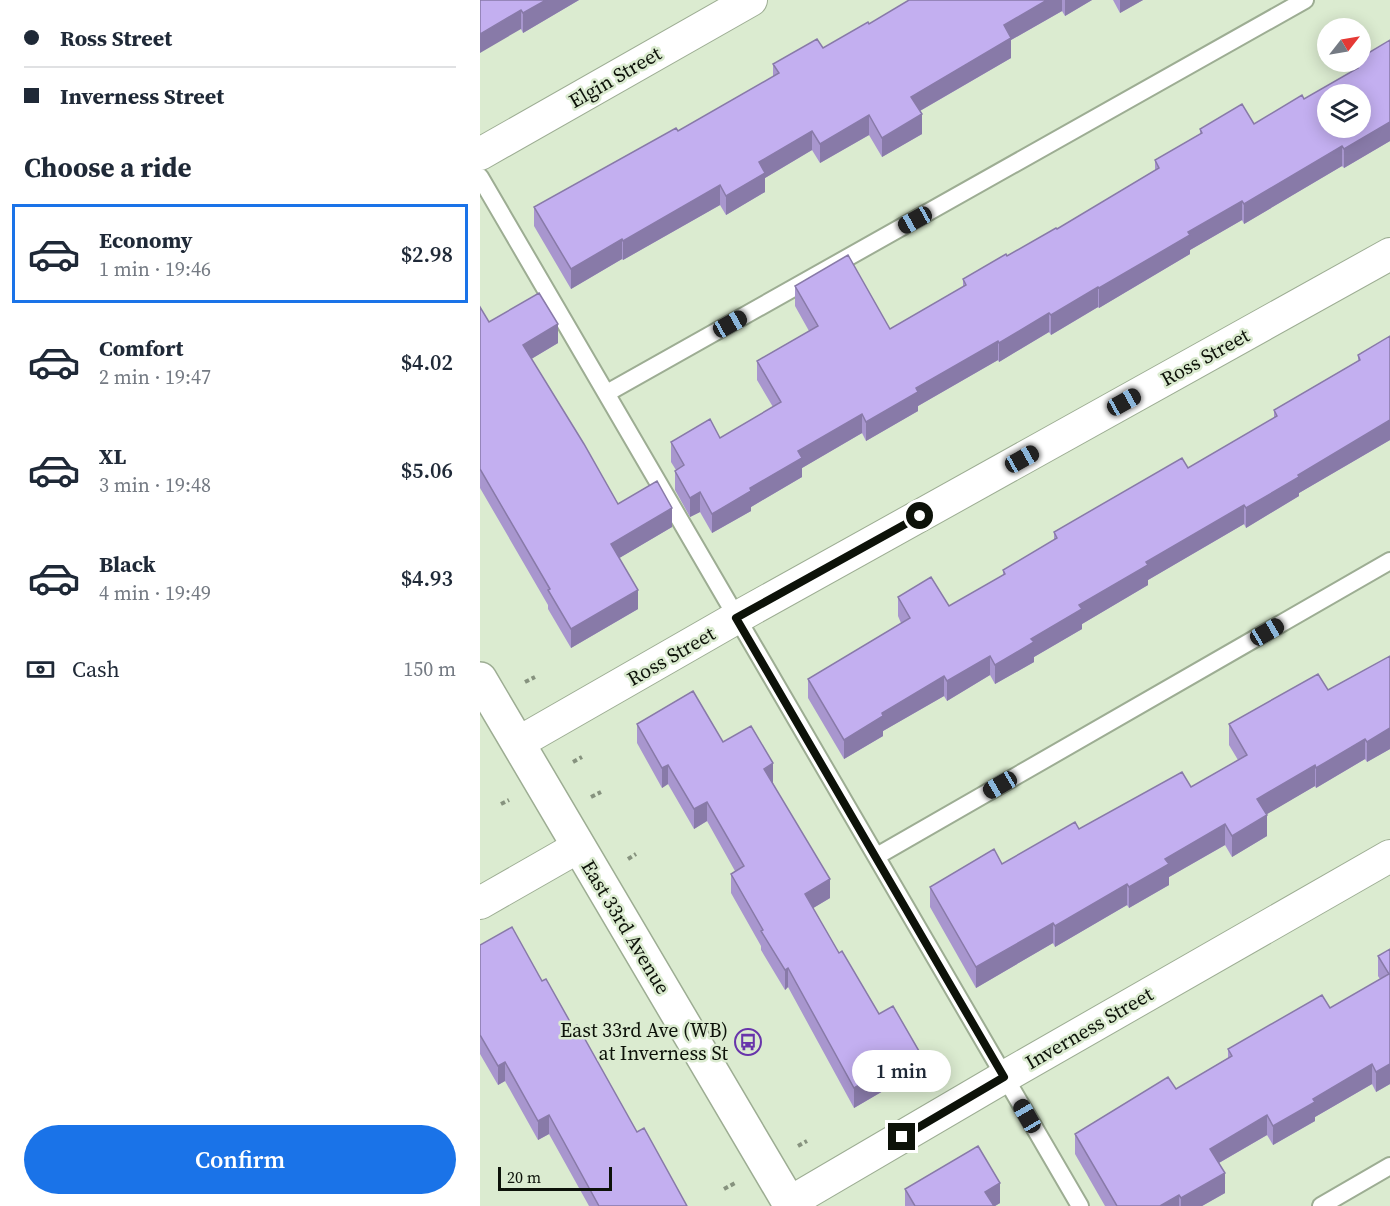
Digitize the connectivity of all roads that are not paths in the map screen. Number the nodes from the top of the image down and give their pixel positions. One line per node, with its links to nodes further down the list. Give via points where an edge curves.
1 (751, 0): 3 (street, Elgin Street)
2 (1305, 0): 6 (lane)
3 (480, 154)
4 (480, 177): 6 (lane)
5 (1390, 254): 8 (street, Ross Street)
6 (607, 393): 8 (lane)
7 (1390, 561): 12 (lane)
8 (736, 618): 10 (street, Ross Street); 12 (lane)
9 (480, 679): 10 (street, East 33rd Avenue)
10 (518, 743): 11 (street, East 33rd Avenue)
11 (578, 848): 14 (street); 17 (street, East 33rd Avenue)
12 (877, 856): 15 (lane)
13 (1390, 856): 15 (street, Inverness Street)
14 (480, 903)
15 (1004, 1077): 17 (street, Inverness Street); 18 (lane)
16 (1390, 1166): 19 (lane)
17 (790, 1204)
18 (1080, 1206)
19 (1321, 1206)

